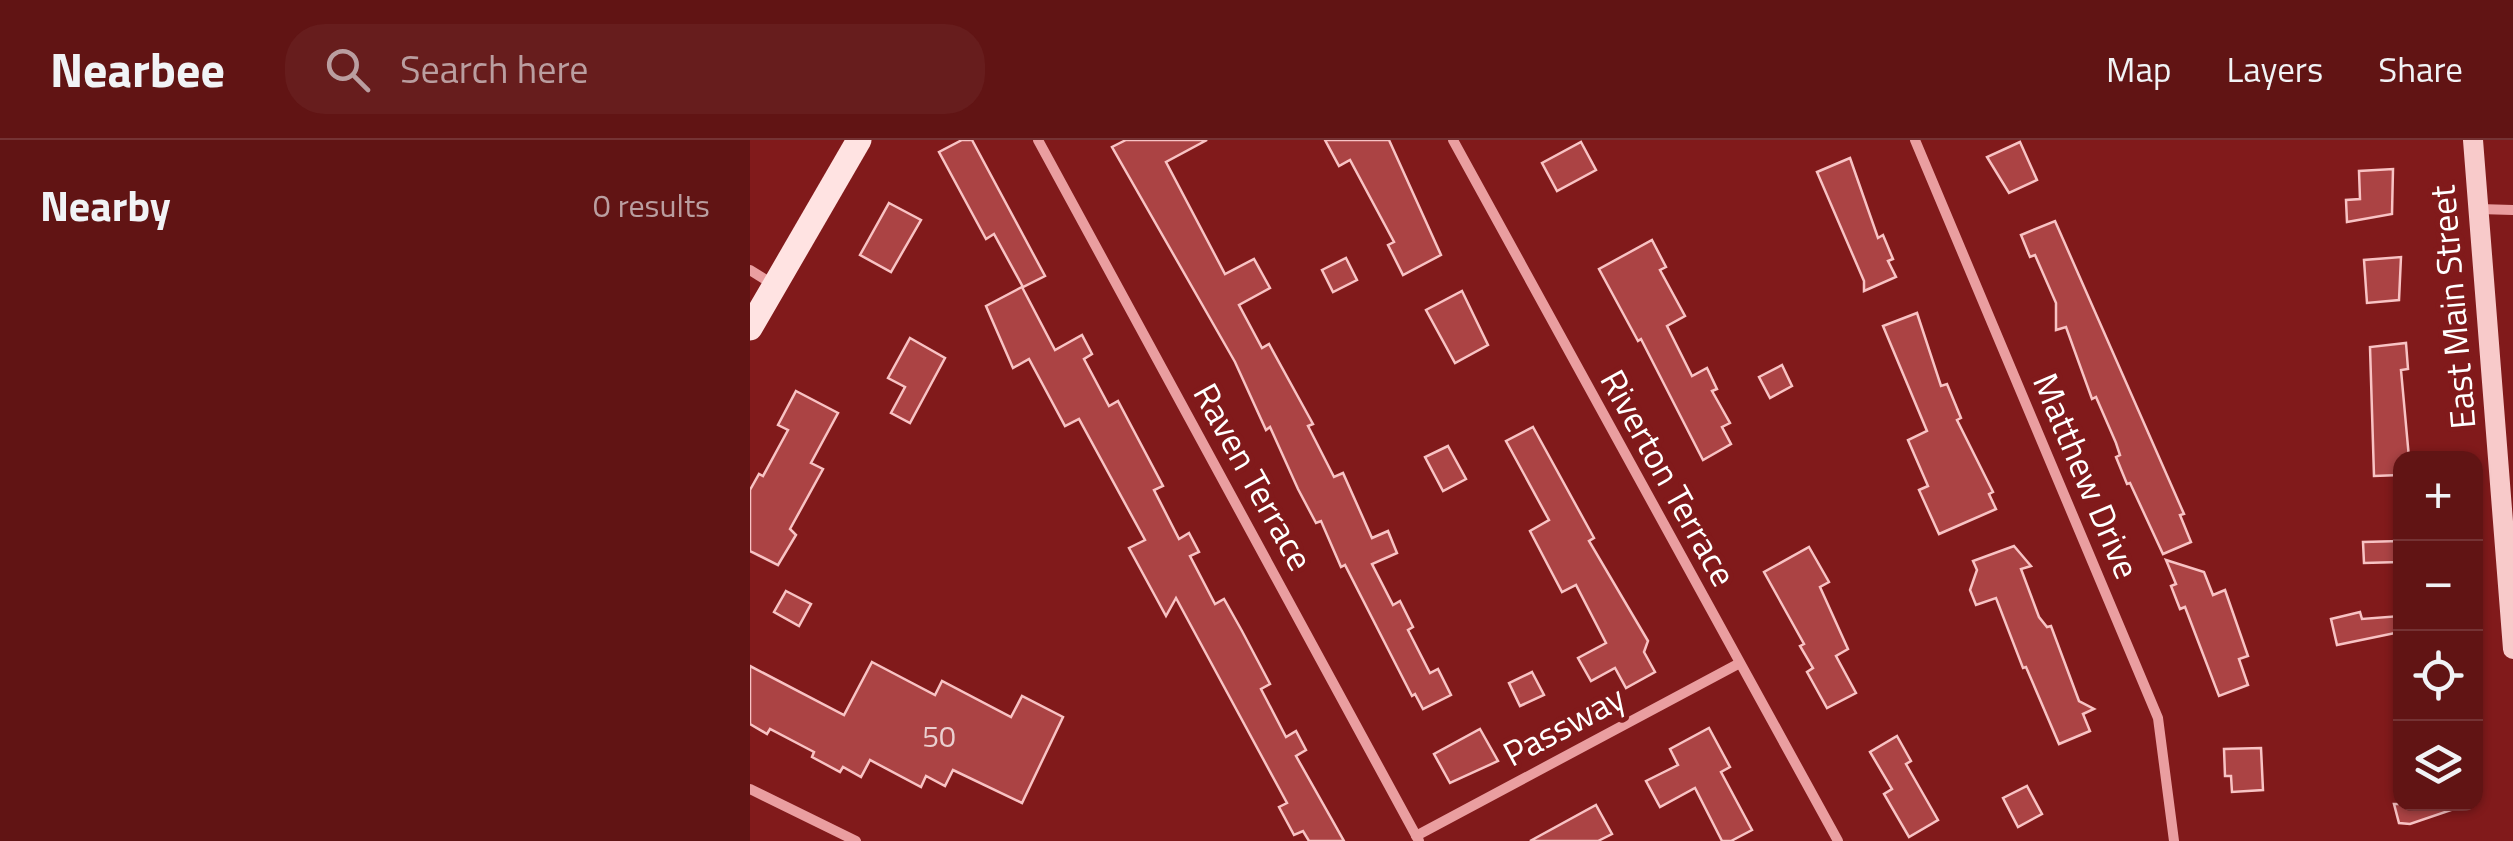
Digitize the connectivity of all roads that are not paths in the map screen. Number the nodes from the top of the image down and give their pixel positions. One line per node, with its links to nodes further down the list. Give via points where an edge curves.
1 (859, 140): 9 (main road)
2 (1038, 140): 15 (street, Raven Terrace)
3 (1453, 140): 13 (street, Riverton Terrace)
4 (1916, 140): 18 (street, Matthew Drive, via 2158,718)
5 (2472, 140): 6 (main road, East Main Street)
6 (2478, 208): 7 (street); 11 (main road, East Main Street)
7 (2513, 210)
8 (750, 270): 9 (street)
9 (774, 285): 10 (main road)
10 (750, 328)
11 (2508, 531): 12 (main road, East Main Street)
12 (2513, 649)
13 (1738, 664): 15 (street, Passway); 17 (street, Riverton Terrace)
14 (750, 789): 16 (street)
15 (1418, 838)
16 (856, 841)
17 (1838, 841)
18 (2174, 841)

